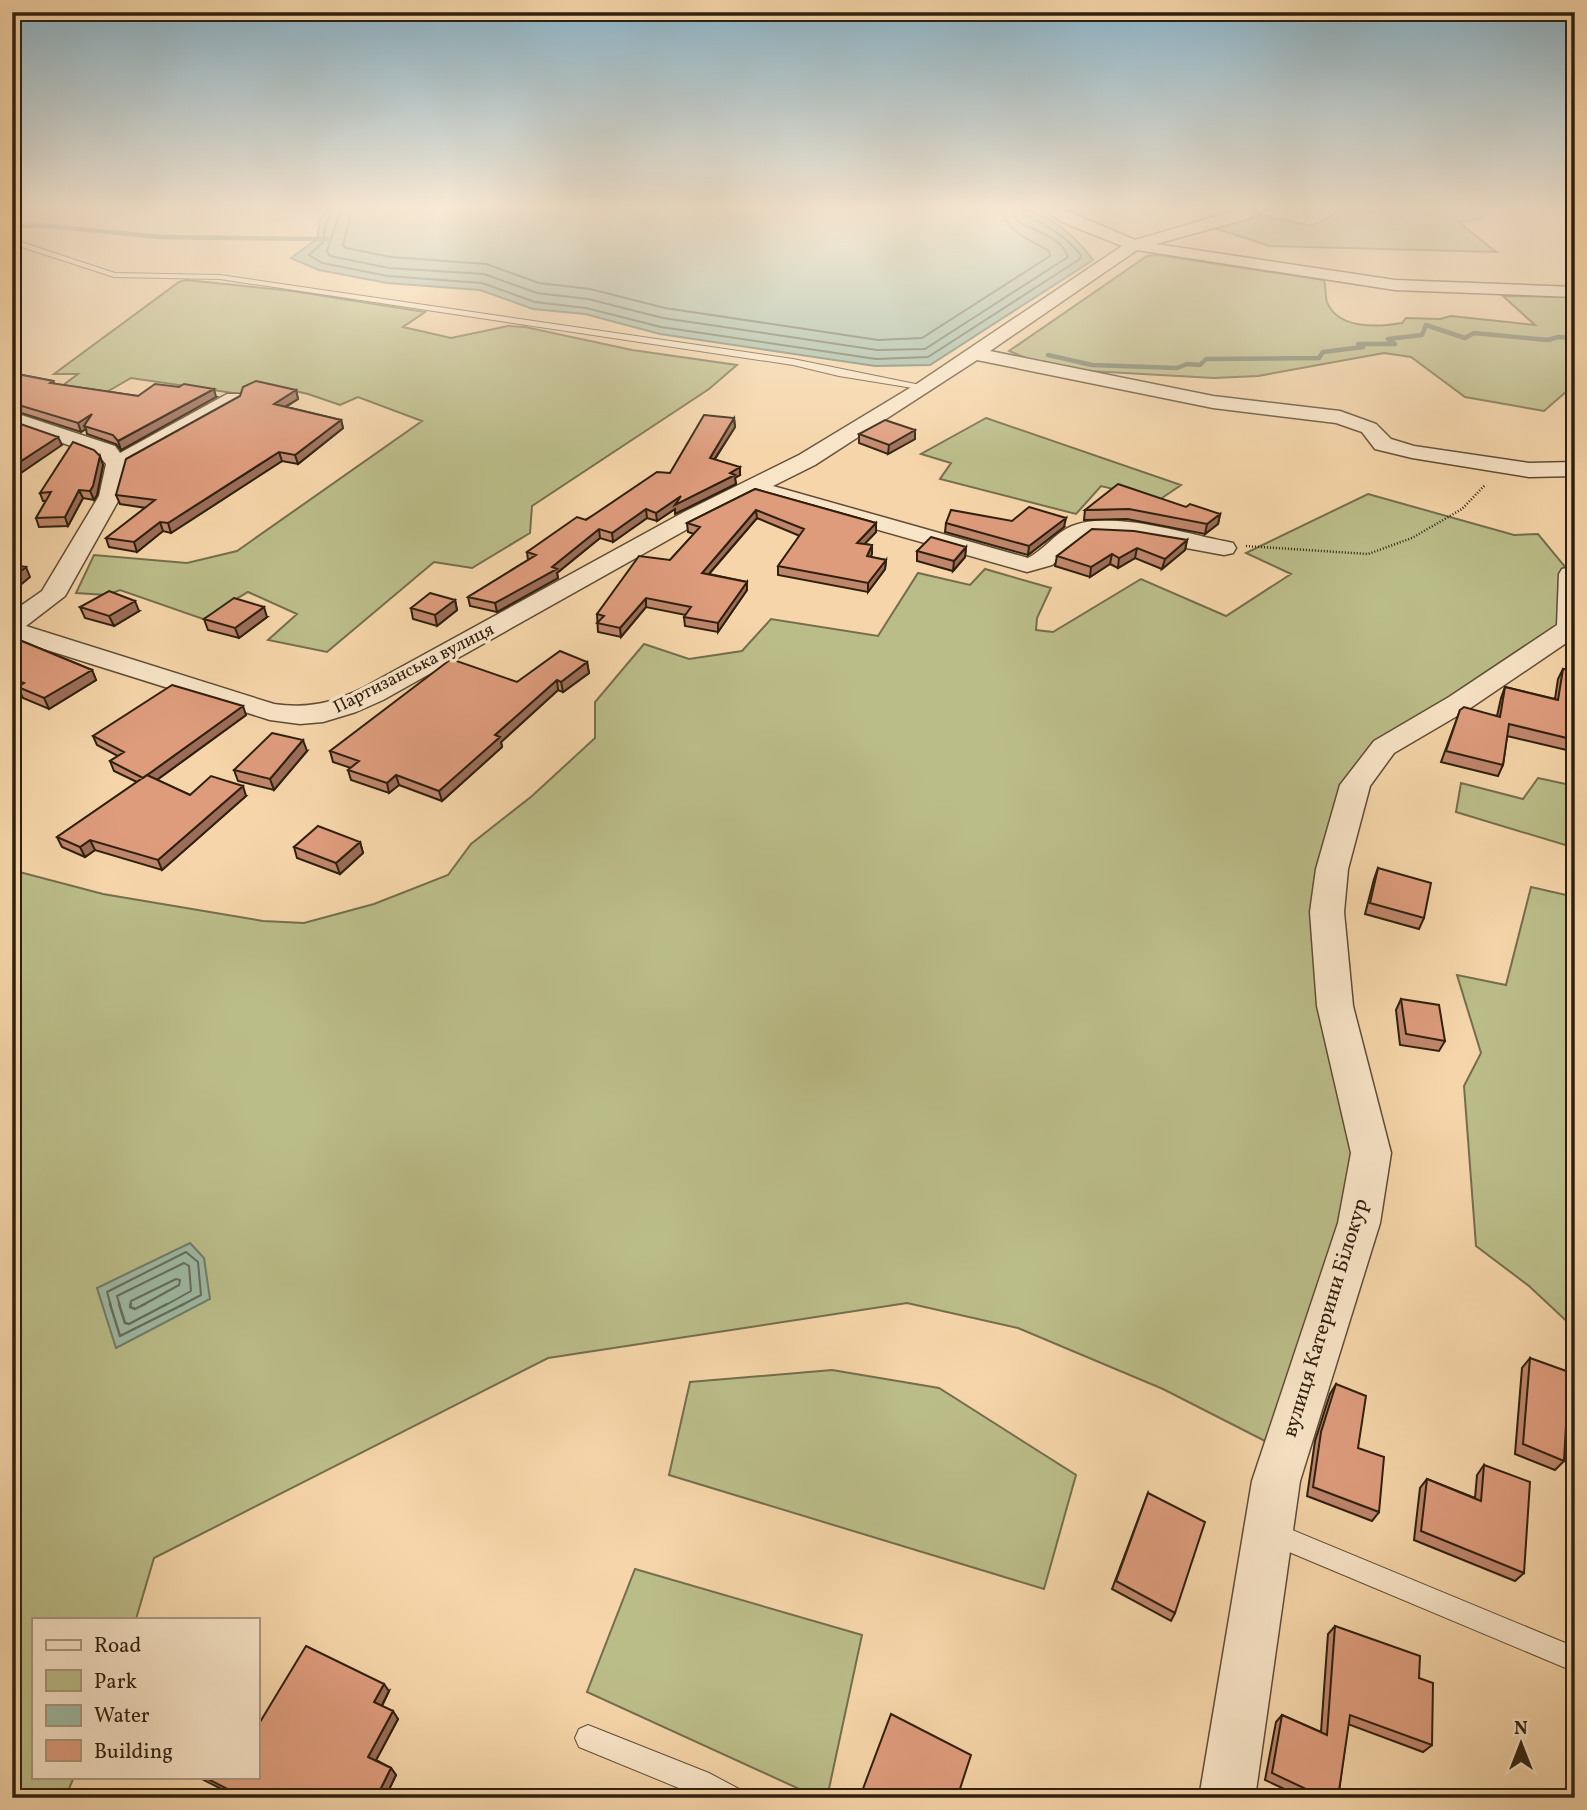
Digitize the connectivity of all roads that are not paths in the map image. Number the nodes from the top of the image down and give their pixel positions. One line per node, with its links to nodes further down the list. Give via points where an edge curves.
1 (311, 290): 6 (lane, via 770,358)
2 (1067, 290): 5 (street, Партизанська вулиця)
3 (1536, 290): 4 (street)
4 (1575, 292)
5 (974, 354): 6 (street, Партизанська вулиця); 10 (street, via 1213,402 1340,417 1369,428 1383,444 1412,452 1529,470)
6 (925, 387): 11 (street, Партизанська вулиця, via 807,460)
7 (234, 398): 9 (street)
8 (12, 418): 9 (street, via 107,451)
9 (117, 463): 14 (street, via 110,496 52,596)
10 (1575, 469)
11 (753, 487): 12 (street, via 1027,565 1039,564 1072,534 1087,528); 15 (street, Партизанська вулиця, via 373,694 324,715 302,718 270,712)
12 (1224, 548)
13 (1571, 574): 16 (street, вулиця Катерини Білокур, via 1570,628 1460,703 1384,747 1355,785 1332,869 1327,912 1335,1006 1371,1153 1359,1223 1276,1481)
14 (12, 624)
15 (12, 630)
16 (1268, 1532): 17 (lane); 20 (street, вулиця Катерини Білокур)
17 (1575, 1660)
18 (587, 1738): 19 (lane)
19 (730, 1798)
20 (1227, 1798)

